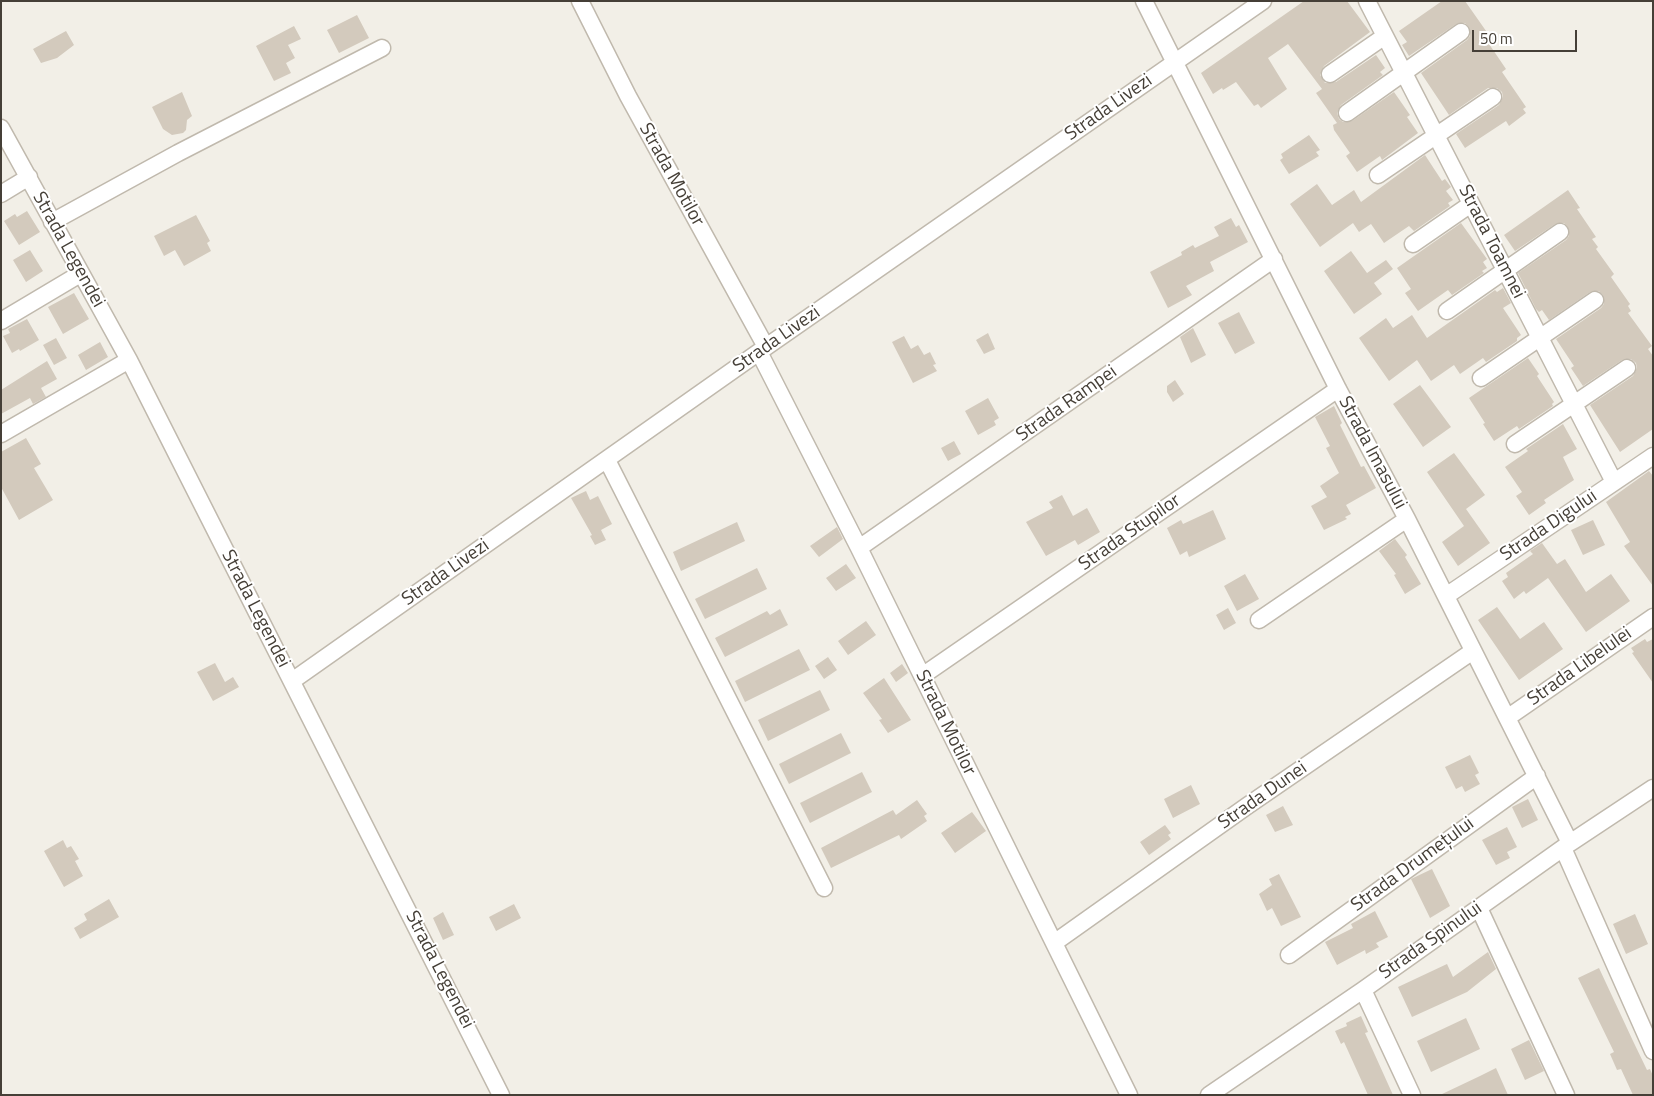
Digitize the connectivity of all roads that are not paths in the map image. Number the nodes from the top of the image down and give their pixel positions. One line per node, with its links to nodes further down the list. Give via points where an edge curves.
1 (580, 1): 29 (street, Strada Motilor)
2 (1144, 1): 8 (street, Strada Imasului)
3 (1263, 1): 8 (street, Strada Livezi)
4 (1367, 1): 6 (street, Strada Toamnei)
5 (1461, 32): 9 (street)
6 (1385, 36): 9 (street, Strada Toamnei); 10 (street)
7 (382, 48): 19 (street)
8 (1176, 62): 22 (street, Strada Imasului); 29 (street, Strada Livezi)
9 (1404, 72): 12 (street); 14 (street, Strada Toamnei)
10 (1330, 74)
11 (1493, 97): 14 (street)
12 (1347, 112)
13 (1, 128): 16 (street, Strada Legendei)
14 (1436, 135): 15 (street); 18 (street, Strada Toamnei)
15 (1378, 175)
16 (29, 178): 17 (street); 19 (street, Strada Legendei)
17 (1, 194)
18 (1472, 204): 21 (street); 23 (street, Strada Toamnei)
19 (52, 222): 24 (street, Strada Legendei)
20 (1560, 232): 23 (street)
21 (1413, 244)
22 (1274, 260): 33 (street, Strada Imasului); 41 (street, Strada Rampei)
23 (1505, 269): 26 (street); 28 (street, Strada Toamnei)
24 (80, 274): 27 (street); 30 (street, Strada Legendei)
25 (1595, 300): 28 (street)
26 (1447, 311)
27 (1, 321)
28 (1539, 336): 32 (street); 34 (street, Strada Toamnei)
29 (762, 350): 38 (street, Strada Livezi); 41 (street, Strada Motilor)
30 (129, 360): 35 (street); 47 (street, Strada Legendei)
31 (1627, 368): 34 (street)
32 (1481, 378)
33 (1338, 389): 40 (street, Strada Imasului); 46 (street, Strada Stupilor)
34 (1574, 403): 36 (street); 39 (street, Strada Toamnei)
35 (1, 434)
36 (1515, 444)
37 (1653, 456): 39 (street, Strada Digului)
38 (607, 460): 47 (street, Strada Livezi); 52 (street)
39 (1614, 482): 42 (street, Strada Digului)
40 (1407, 519): 42 (street, Strada Imasului); 44 (street)
41 (859, 548): 46 (street, Strada Motilor)
42 (1446, 596): 45 (street, Strada Imasului)
43 (1653, 617): 48 (street, Strada Libelulei)
44 (1259, 620)
45 (1473, 650): 48 (street, Strada Imasului); 54 (street, Strada Dunei)
46 (922, 676): 54 (street, Strada Motilor)
47 (292, 681): 58 (street, Strada Legendei)
48 (1507, 718): 49 (street, Strada Imasului)
49 (1537, 776): 51 (street, Strada Imasului); 55 (street, Strada Drumețului)
50 (1653, 788): 51 (street, Strada Spinului)
51 (1566, 845): 53 (street, Strada Spinului); 57 (street, Strada Imasului)
52 (824, 888)
53 (1479, 908): 56 (street, Strada Spinului); 62 (street)
54 (1054, 943): 59 (street, Strada Motilor)
55 (1289, 955)
56 (1363, 990): 60 (street, Strada Spinului); 61 (street)
57 (1653, 1051)
58 (502, 1095)
59 (1129, 1095)
60 (1209, 1095)
61 (1412, 1095)
62 (1566, 1095)

